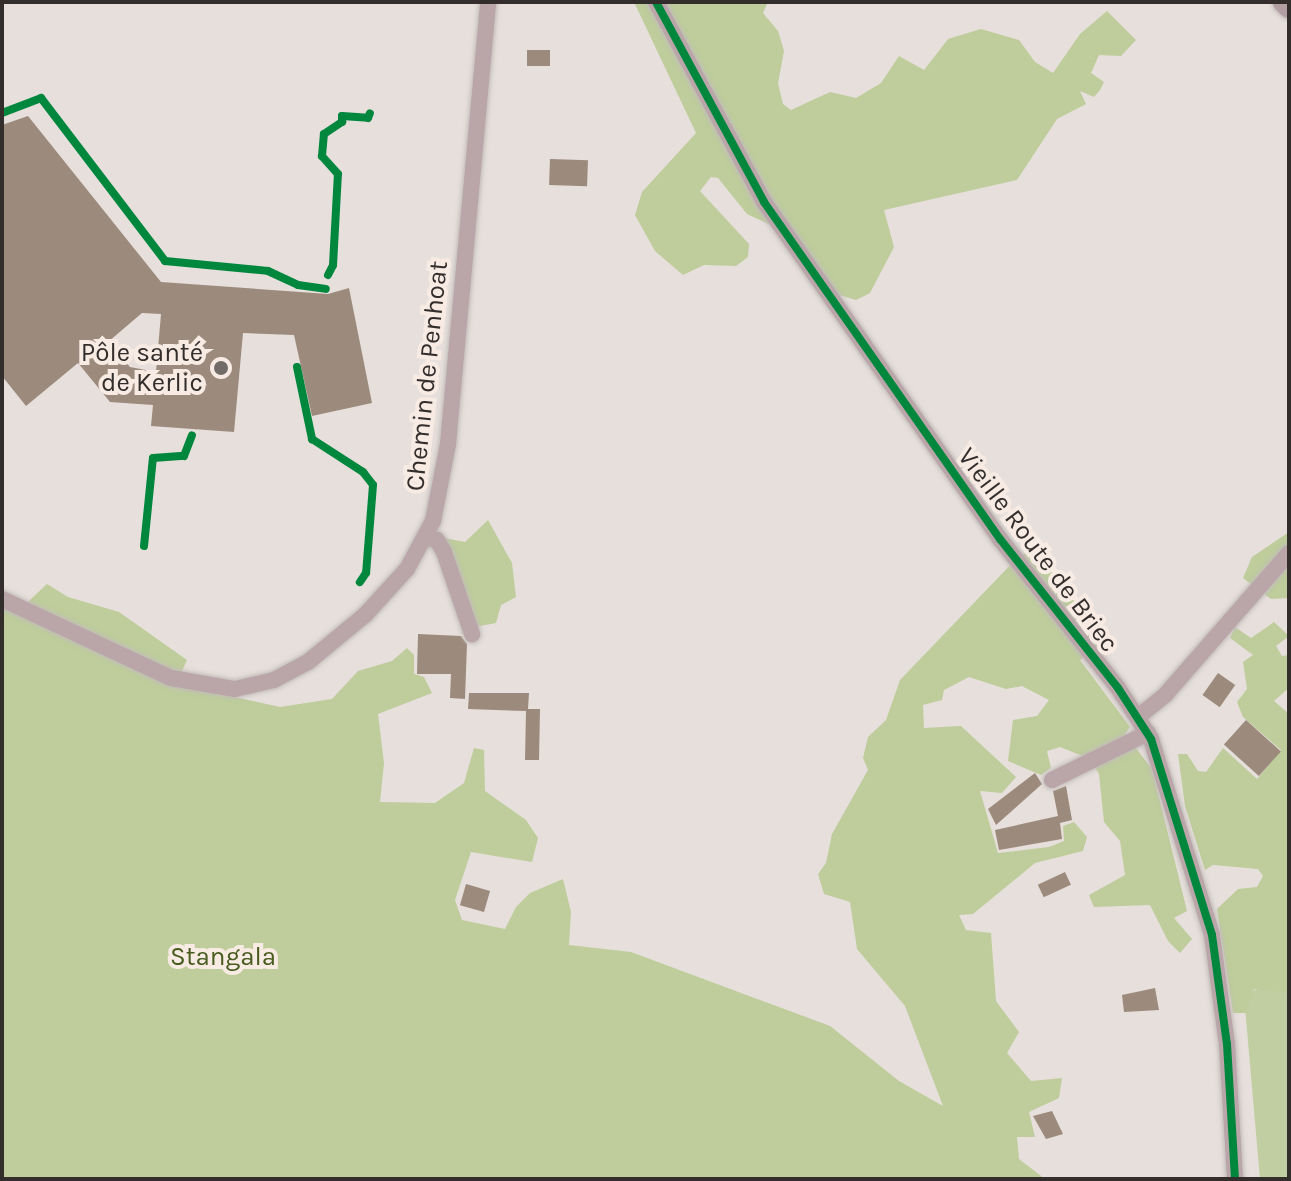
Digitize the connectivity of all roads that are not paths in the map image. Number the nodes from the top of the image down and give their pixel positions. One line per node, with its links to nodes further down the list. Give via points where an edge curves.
1 (488, 2): 5 (street, Chemin de Penhoat, via 448,444)
2 (656, 2): 9 (street, Vieille Route de Briec, via 737,160 853,334 1000,539)
3 (1284, 2): 4 (highway)
4 (1289, 7)
5 (427, 538): 7 (street, Chemin de Penhoat, via 394,584 345,634 291,672 249,687 207,687 171,678); 8 (street, via 437,540 444,552)
6 (1289, 553): 9 (street, via 1166,694)
7 (2, 599)
8 (472, 634)
9 (1138, 717): 10 (street, Vieille Route de Briec)
10 (1148, 733): 11 (street); 12 (street, Vieille Route de Briec, via 1170,788 1212,935 1227,1044)
11 (1052, 780)
12 (1235, 1179)

